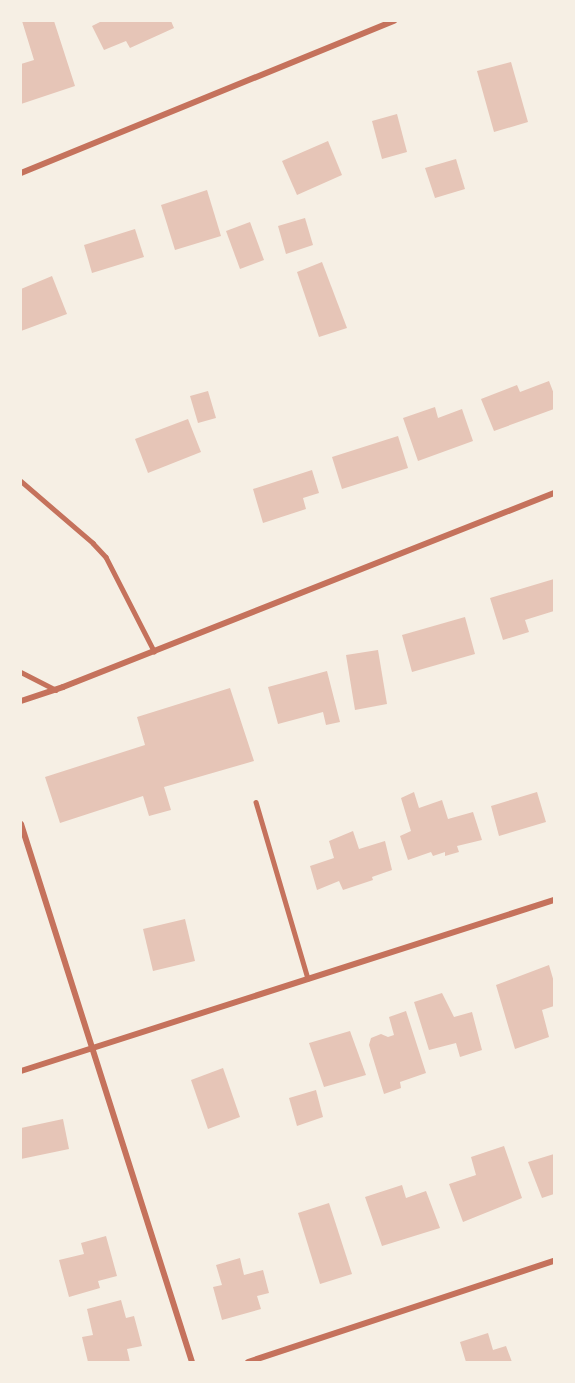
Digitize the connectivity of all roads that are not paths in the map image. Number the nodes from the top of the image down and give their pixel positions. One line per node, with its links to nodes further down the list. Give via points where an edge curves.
1 (394, 21): 2 (street)
2 (21, 173)
3 (21, 481): 5 (lane, via 106,557)
4 (554, 492): 5 (street)
5 (154, 651): 7 (street)
6 (21, 672): 7 (lane)
7 (56, 690): 8 (street)
8 (21, 701)
9 (256, 802): 12 (lane)
10 (21, 824): 13 (street)
11 (554, 900): 12 (street)
12 (308, 979): 13 (street)
13 (93, 1049): 14 (street); 16 (street)
14 (21, 1071)
15 (554, 1261): 17 (street)
16 (192, 1362)
17 (248, 1362)

